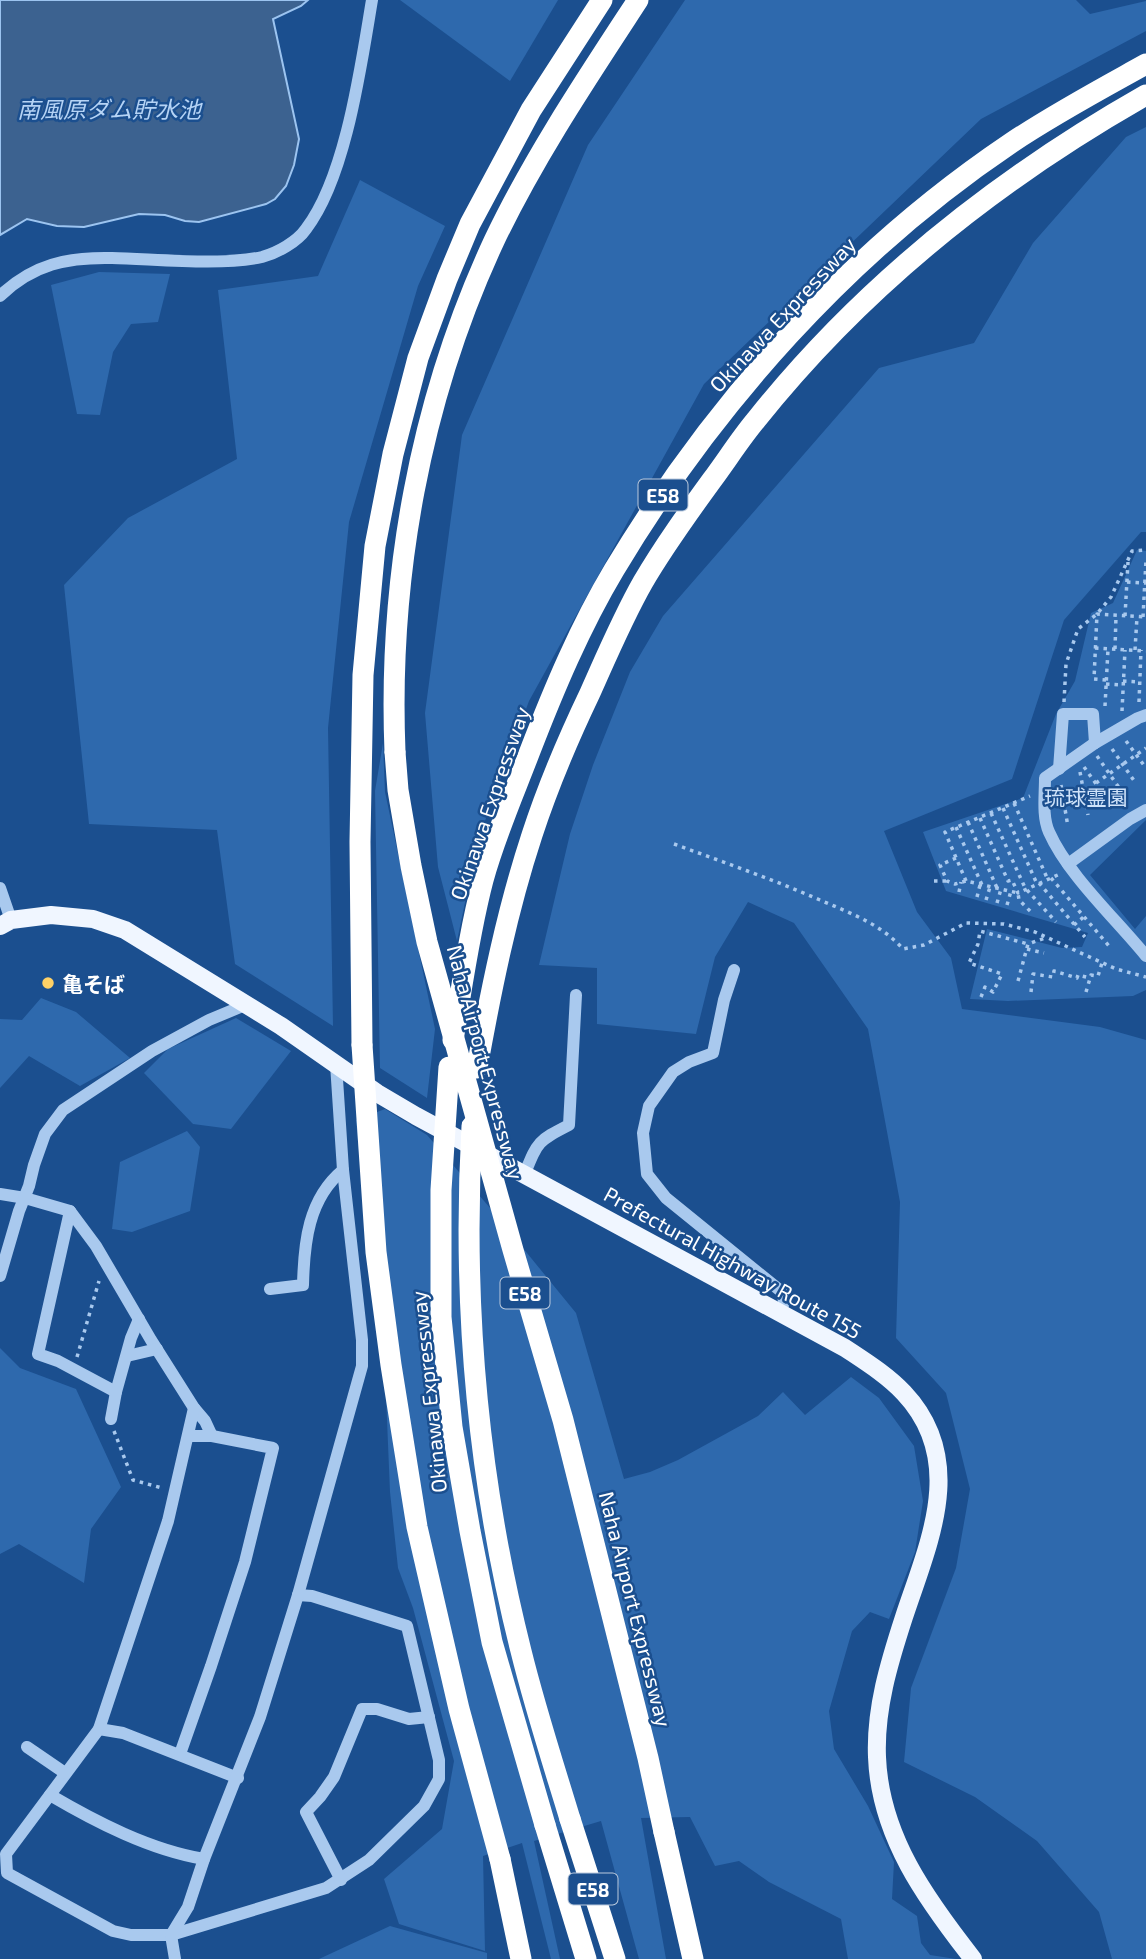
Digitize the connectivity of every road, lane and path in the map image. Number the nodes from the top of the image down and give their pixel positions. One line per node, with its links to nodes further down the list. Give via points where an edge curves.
1 (372, 0): 6 (street, via 358,80 327,196 305,231 263,257 228,261 82,257 25,276)
2 (602, 0): 123 (highway, bridge, via 497,172 470,224 430,324 393,454 375,546 363,675 362,1045 376,1252 418,1527)
3 (638, 0): 126 (highway, Naha Airport Expressway / E58, bridge, via 520,191 473,290 446,363 420,457 404,553 393,693 398,790 428,942 563,1420 645,1745)
4 (1146, 64): 124 (highway, Okinawa Expressway / E58, bridge, via 1003,149 946,191 851,271 727,407 685,461 582,628 484,878 449,1067 440,1190 440,1304 452,1427 492,1642)
5 (1146, 95): 125 (highway, E58, bridge, via 981,202 926,246 873,294 756,420 643,582 561,754 532,835 491,991 477,1068 469,1204 472,1347 483,1447 521,1653)
6 (0, 296)
7 (1146, 550): 8 (path, via 1132,551)
8 (1128, 559): 10 (path); 12 (path, via 1111,597)
9 (1146, 560): 11 (path)
10 (1127, 582): 11 (path); 14 (path)
11 (1145, 583): 16 (path)
12 (1097, 614): 13 (path); 17 (path); 27 (path, via 1078,629 1066,664)
13 (1116, 615): 14 (path); 19 (path)
14 (1125, 616): 15 (path)
15 (1137, 617): 16 (path); 21 (path)
16 (1144, 617)
17 (1095, 648): 18 (path); 25 (path, via 1094,679)
18 (1108, 649): 19 (path); 25 (path)
19 (1115, 649): 20 (path)
20 (1125, 650): 21 (path); 26 (path)
21 (1135, 650): 22 (path)
22 (1143, 650): 24 (path)
23 (1146, 678): 24 (path)
24 (1140, 680): 26 (path); 28 (path)
25 (1106, 682): 26 (path); 30 (path)
26 (1123, 683): 29 (path)
27 (1063, 714): 30 (street, via 1093,714); 36 (street)
28 (1142, 716): 29 (street)
29 (1120, 729): 30 (street); 32 (path)
30 (1098, 742): 33 (street); 34 (path); 37 (path)
31 (1146, 748): 32 (path)
32 (1136, 755): 34 (path); 35 (path)
33 (1077, 756): 36 (street); 39 (path); 47 (path)
34 (1123, 764): 37 (path); 38 (path)
35 (1146, 768)
36 (1059, 769): 40 (street, via 1045,778); 51 (path)
37 (1109, 773): 39 (path); 41 (path)
38 (1135, 782)
39 (1096, 783): 42 (path)
40 (1045, 790): 43 (path); 54 (street, via 1049,831)
41 (1122, 792)
42 (1109, 802)
43 (1014, 803): 44 (path); 55 (path)
44 (1003, 808): 46 (path); 59 (path)
45 (1146, 810): 54 (street)
46 (991, 813): 48 (path); 64 (path)
47 (1088, 815)
48 (980, 818): 49 (path); 67 (path)
49 (968, 822): 50 (path); 63 (path)
50 (956, 827): 53 (path, via 945,832); 60 (path)
51 (1068, 827)
52 (674, 844): 75 (path, via 868,921 903,949 925,945 966,923 1004,924)
53 (956, 858): 57 (path, via 940,864); 58 (path)
54 (1070, 866): 55 (path); 80 (street)
55 (1050, 879): 59 (path); 78 (path)
56 (934, 881): 57 (path)
57 (947, 881): 58 (path)
58 (964, 882): 60 (path); 66 (path)
59 (1038, 884): 64 (path); 76 (path)
60 (981, 885): 61 (path); 68 (path)
61 (990, 887): 63 (path); 69 (path)
62 (0, 888): 74 (street)
63 (1000, 889): 65 (path); 70 (path)
64 (1026, 889): 67 (path); 73 (path)
65 (1011, 891): 67 (path); 71 (path)
66 (959, 892)
67 (1018, 893): 72 (path)
68 (976, 898)
69 (986, 900)
70 (997, 903)
71 (1007, 905)
72 (1032, 913)
73 (1056, 922)
74 (5, 923): 90 (main road, Prefectural Highway Route 155, via 70,916 110,923)
75 (1047, 937): 77 (path); 81 (path)
76 (1085, 937)
77 (1027, 946): 79 (path); 85 (path); 89 (path, via 979,931 969,963 1002,974 993,992 985,987)
78 (1109, 946)
79 (1044, 953)
80 (1146, 956)
81 (1102, 963): 83 (path); 84 (path, via 1098,976)
82 (734, 970): 100 (street, via 713,1053 673,1072 649,1106 644,1159 647,1174 666,1198 782,1292)
83 (1146, 977)
84 (1090, 978): 86 (path, via 1054,971 1054,977 1033,974); 87 (path)
85 (1018, 981)
86 (1031, 992)
87 (1086, 992)
88 (576, 995): 93 (street, via 569,1125 539,1143)
89 (981, 997)
90 (245, 1005): 91 (main road, Prefectural Highway Route 155); 95 (street, via 152,1051 63,1110 46,1134)
91 (336, 1064): 92 (street); 93 (main road, Prefectural Highway Route 155, via 407,1110)
92 (343, 1170): 99 (street, via 319,1197 308,1228 303,1285); 111 (street, via 362,1366)
93 (525, 1173): 100 (main road, Prefectural Highway Route 155)
94 (0, 1194): 95 (street)
95 (25, 1198): 96 (street); 98 (street)
96 (70, 1211): 97 (street); 104 (street, via 38,1354)
97 (104, 1260): 101 (street); 104 (path)
98 (0, 1276)
99 (270, 1289)
100 (781, 1312): 127 (main road, Prefectural Highway Route 155, via 876,1368 905,1394 930,1436 939,1480 934,1528 883,1692 877,1758 890,1827 916,1880)
101 (139, 1319): 102 (street); 103 (street)
102 (157, 1349): 103 (street); 106 (street)
103 (127, 1356): 105 (street)
104 (74, 1370): 105 (street)
105 (116, 1392): 107 (street)
106 (194, 1408): 108 (street); 109 (street)
107 (111, 1419): 110 (path, via 132,1480)
108 (188, 1436): 109 (street); 110 (street)
109 (212, 1436): 115 (street, via 273,1448 245,1562)
110 (174, 1491): 113 (street)
111 (298, 1595): 112 (street, via 407,1626); 117 (street)
112 (429, 1717): 120 (street, via 439,1760 434,1792 369,1860); 120 (street, via 409,1719 362,1709 334,1777 306,1812)
113 (99, 1729): 115 (street); 116 (street)
114 (27, 1747): 116 (street)
115 (180, 1754): 117 (street)
116 (65, 1773): 118 (street)
117 (238, 1779): 119 (street)
118 (50, 1795): 119 (street, via 129,1835); 121 (street, via 6,1853 7,1873 113,1931)
119 (204, 1859): 121 (street, via 188,1907)
120 (341, 1880): 121 (street)
121 (172, 1935): 122 (street)
122 (175, 1959)
123 (521, 1959)
124 (586, 1959)
125 (615, 1959)
126 (693, 1959)
127 (973, 1959)

